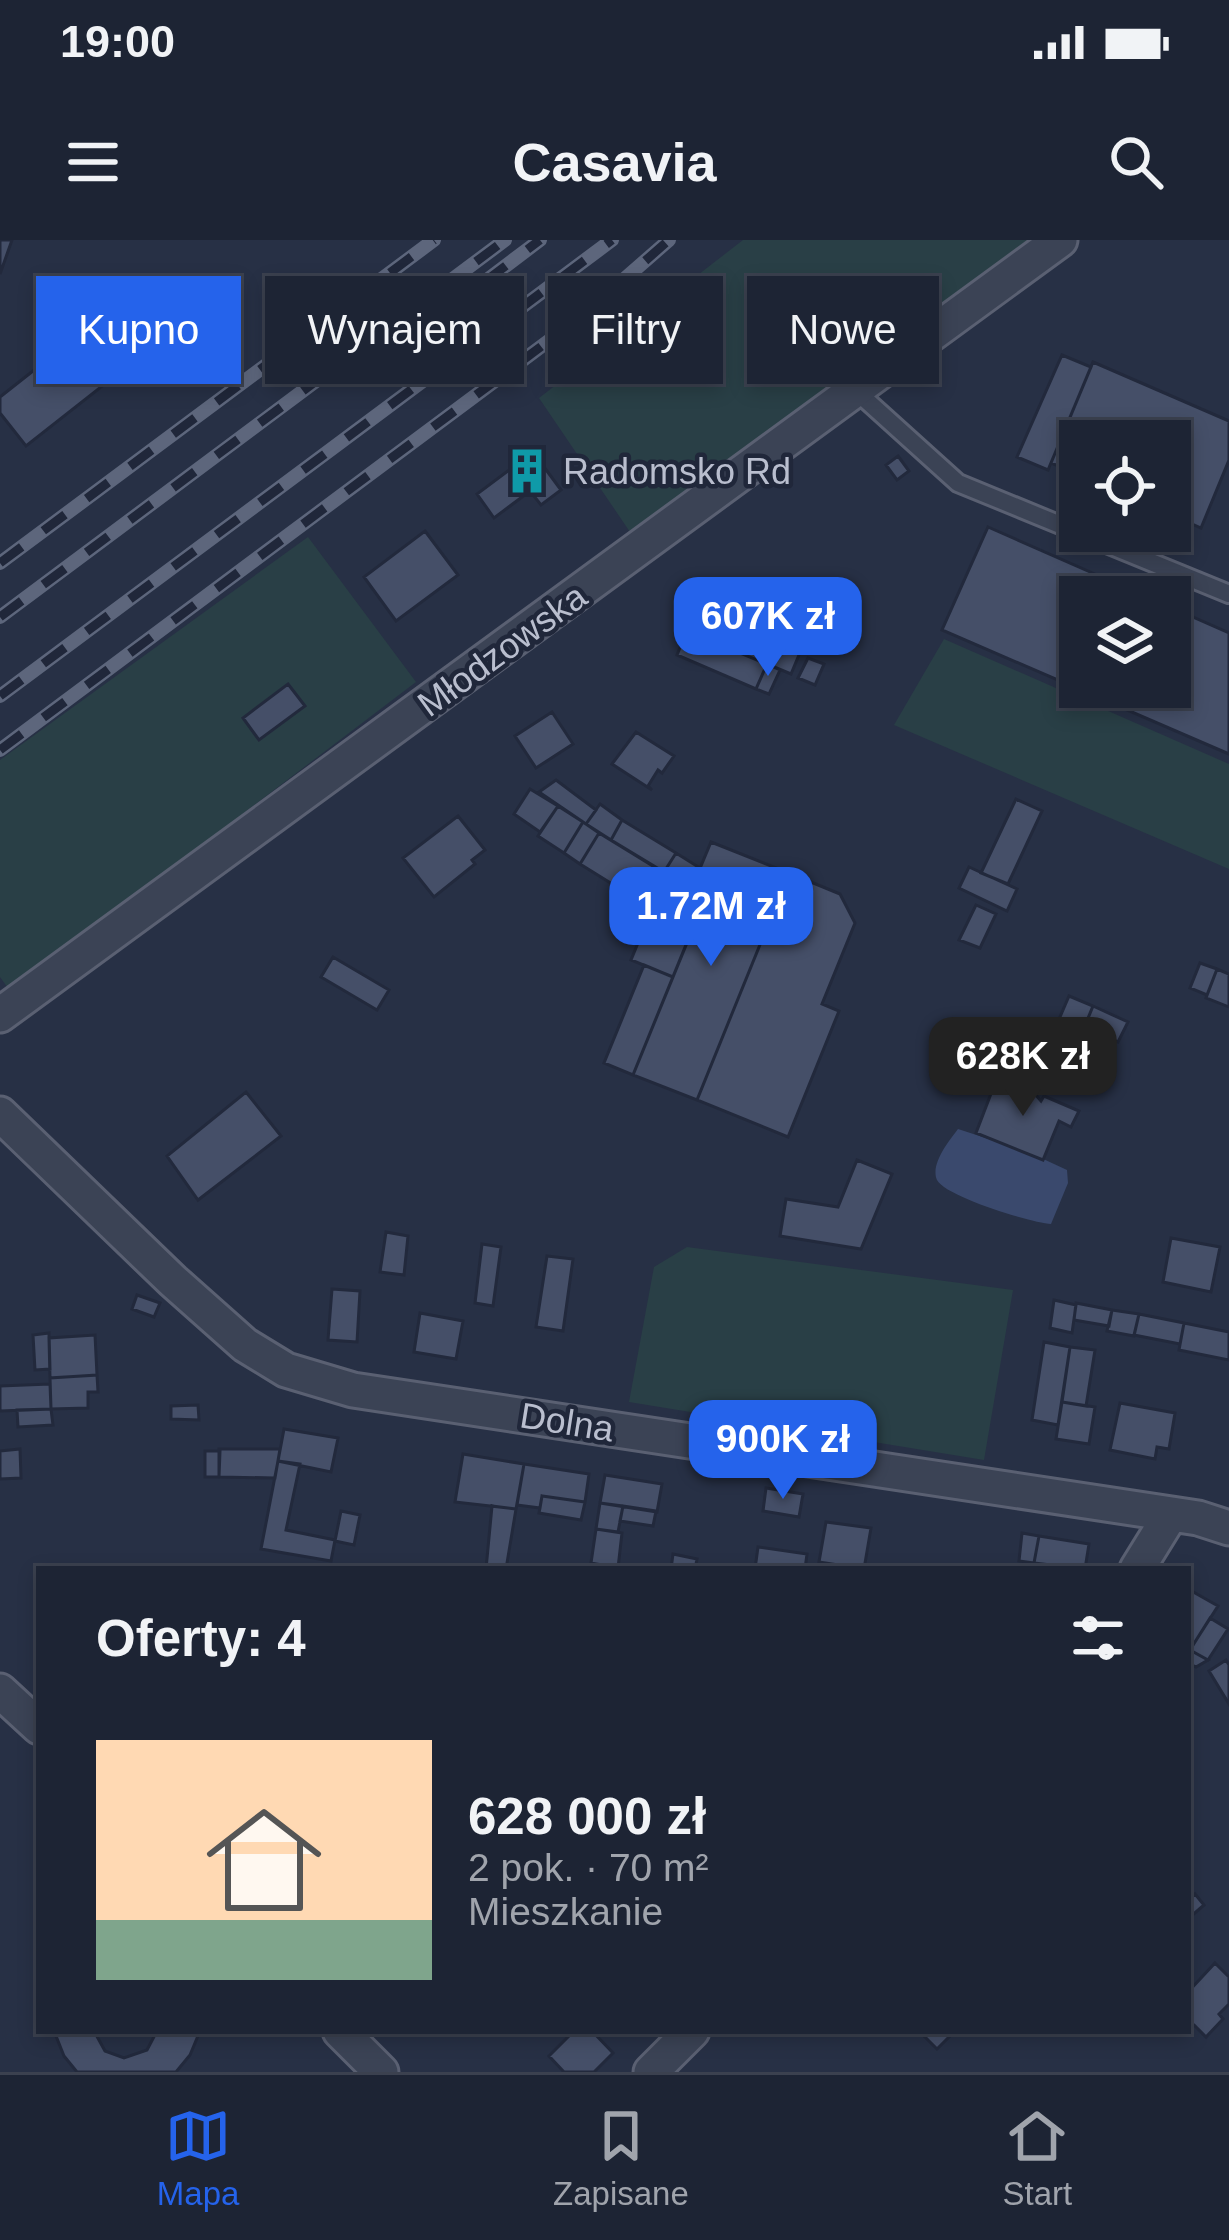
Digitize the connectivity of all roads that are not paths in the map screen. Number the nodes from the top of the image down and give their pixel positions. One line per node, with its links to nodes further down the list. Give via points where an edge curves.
1 (1060, 240): 2 (street, Młodzowska)
2 (855, 390): 3 (lane, via 958,483); 4 (street, Młodzowska)
3 (1229, 594)
4 (0, 1016)
5 (0, 1114): 6 (street, Dolna, via 212,1317 304,1378)
6 (1172, 1514): 7 (street, Dolna); 8 (street)
7 (1229, 1528)
8 (1139, 1566)
9 (0, 1691): 10 (street)
10 (36, 1724)
11 (343, 2034): 13 (street)
12 (689, 2034): 14 (street)
13 (381, 2072)
14 (651, 2072)

